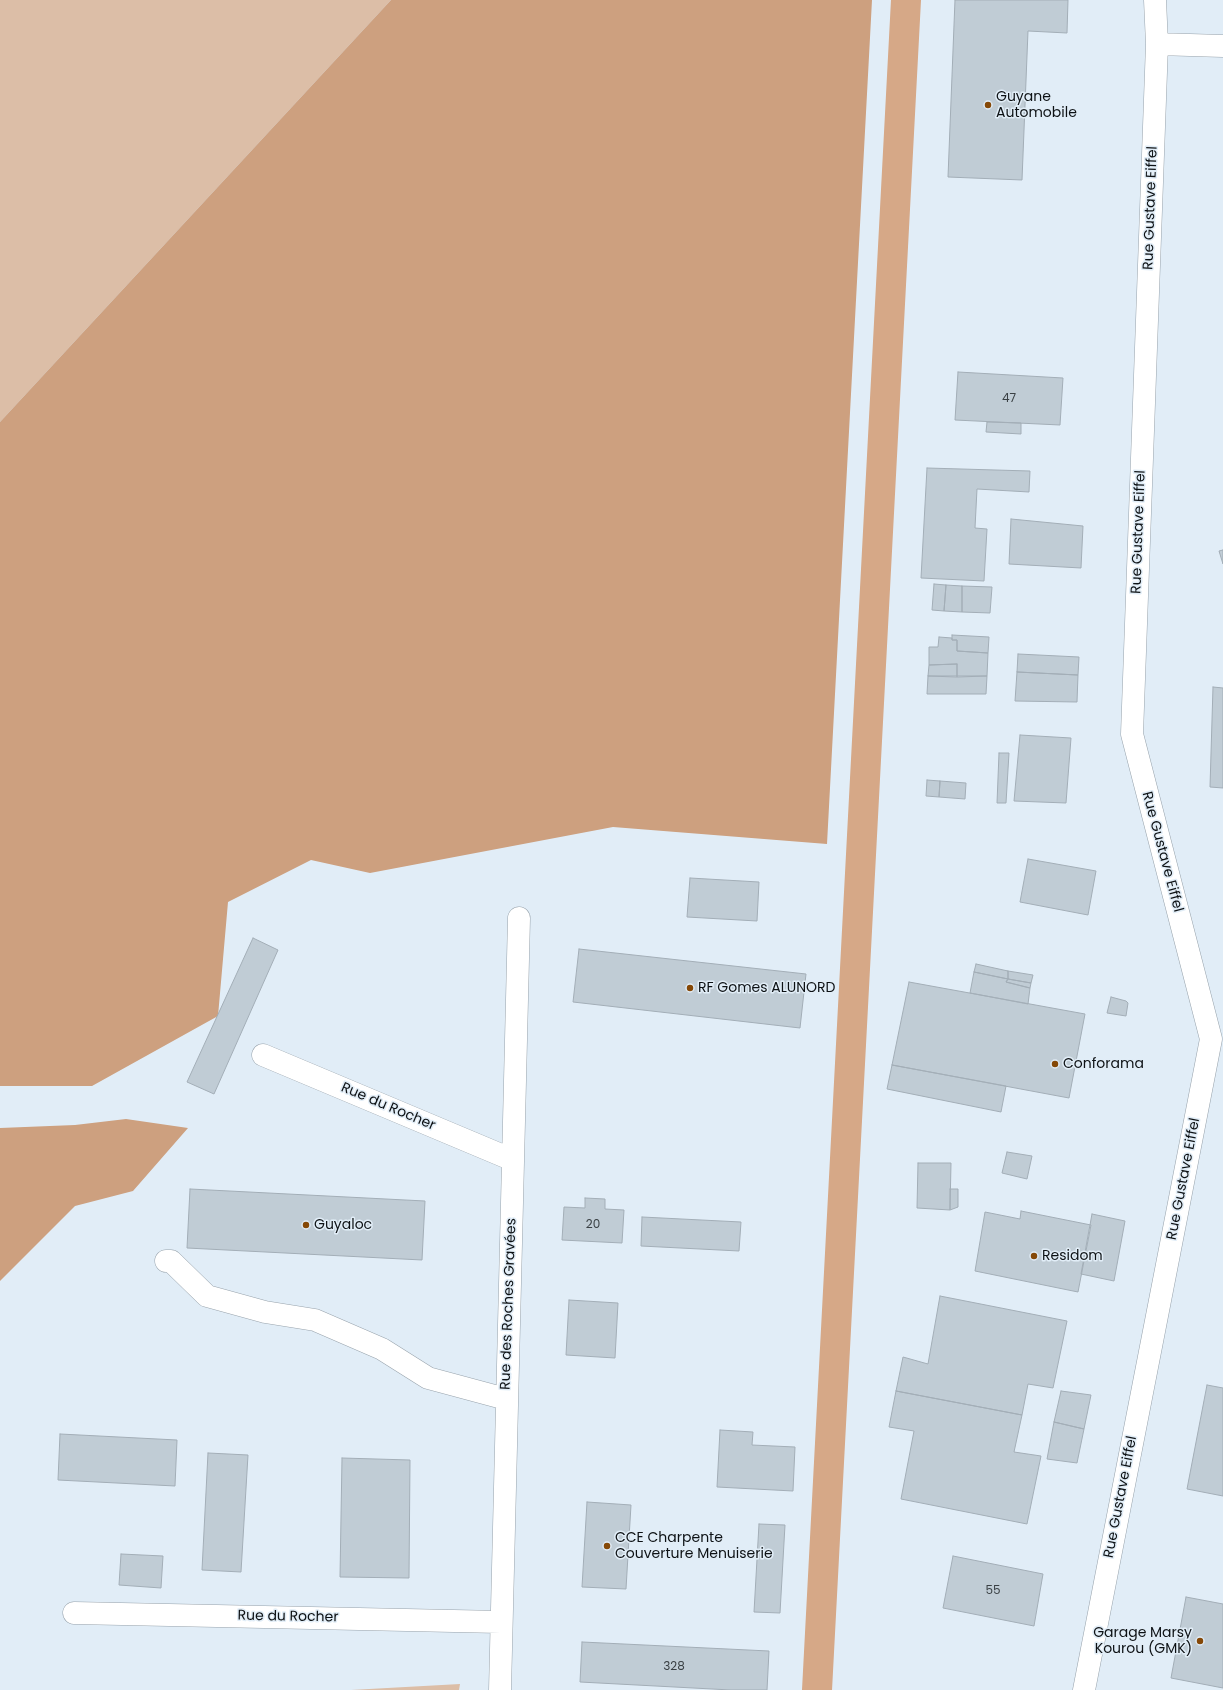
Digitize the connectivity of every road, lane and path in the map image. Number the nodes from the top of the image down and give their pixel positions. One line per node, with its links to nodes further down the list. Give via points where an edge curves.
1 (1155, 0): 2 (street, Rue Gustave Eiffel)
2 (1157, 44): 3 (street); 12 (street, Rue Gustave Eiffel, via 1132,734 1211,1039)
3 (1223, 46)
4 (519, 918): 6 (street, Rue des Roches Gravées)
5 (263, 1055): 6 (street, Rue du Rocher)
6 (513, 1160): 8 (street, Rue des Roches Gravées)
7 (166, 1261): 8 (street, via 171,1261 207,1296 265,1312 315,1320 382,1349 428,1378)
8 (506, 1399): 10 (street, Rue des Roches Gravées)
9 (74, 1613): 10 (street, Rue du Rocher)
10 (501, 1622): 11 (street, Rue des Roches Gravées)
11 (500, 1690)
12 (1084, 1690)

